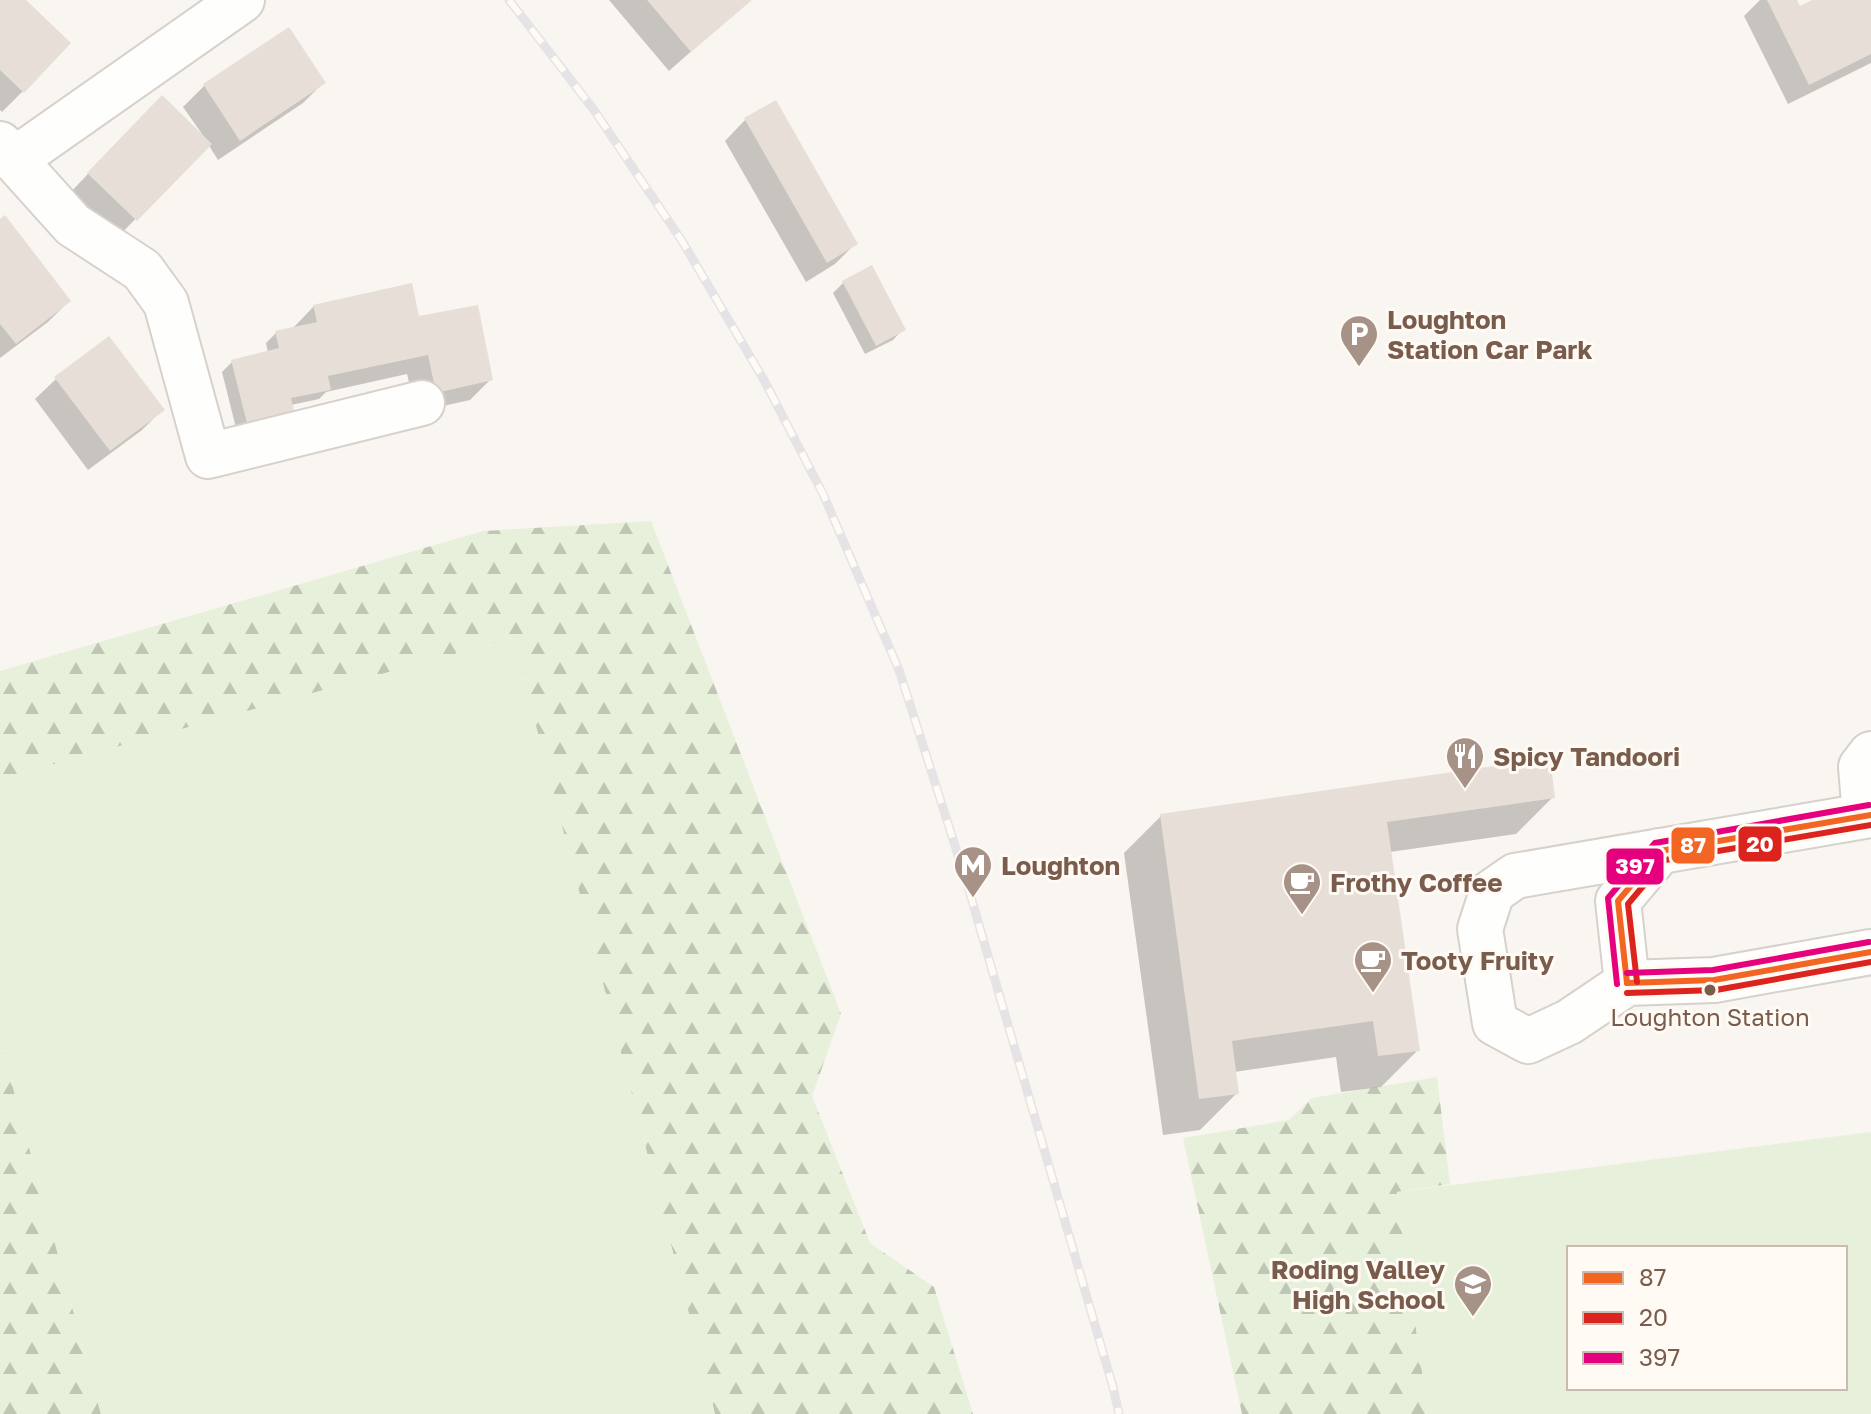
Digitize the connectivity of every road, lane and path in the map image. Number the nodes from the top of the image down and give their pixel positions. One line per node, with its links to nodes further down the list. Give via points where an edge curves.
1 (242, 0): 2 (street)
2 (7, 152): 3 (street, via 73,225 142,270 166,303 208,456)
3 (422, 403)
4 (1871, 754): 5 (street, via 1861,767)
5 (1869, 816): 6 (street)
6 (1660, 851): 8 (street, via 1618,901); 8 (street, via 1515,876 1492,892 1480,929 1495,1023 1528,1041 1569,1022)
7 (1871, 952): 8 (street, via 1714,980)
8 (1627, 983)

